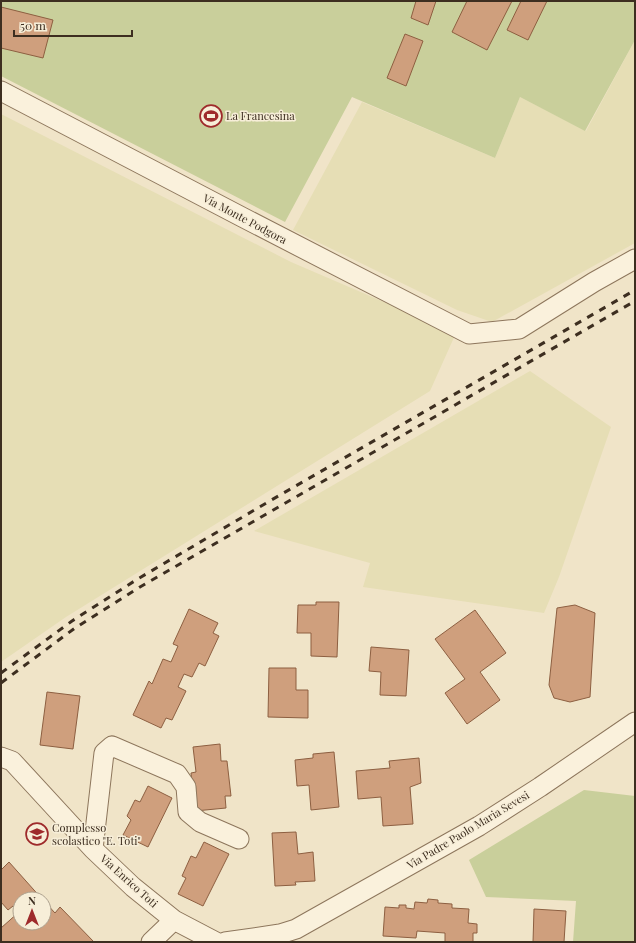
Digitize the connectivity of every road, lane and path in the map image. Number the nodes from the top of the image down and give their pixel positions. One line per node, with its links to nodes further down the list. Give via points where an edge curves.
1 (1, 90): 2 (street, Via Monte Podgora, via 469,334 519,329)
2 (635, 259)
3 (635, 722): 8 (street, Via Padre Paolo Maria Sevesi, via 479,826)
4 (1, 757): 6 (street, Via Enrico Toti, via 12,761)
5 (239, 838): 6 (street, via 200,822 188,812 186,787 177,774 112,746 104,753)
6 (93, 849): 7 (street, Via Enrico Toti)
7 (174, 920): 9 (street); 10 (street, Via Enrico Toti)
8 (283, 937): 11 (street)
9 (152, 942)
10 (216, 942)
11 (225, 942)

